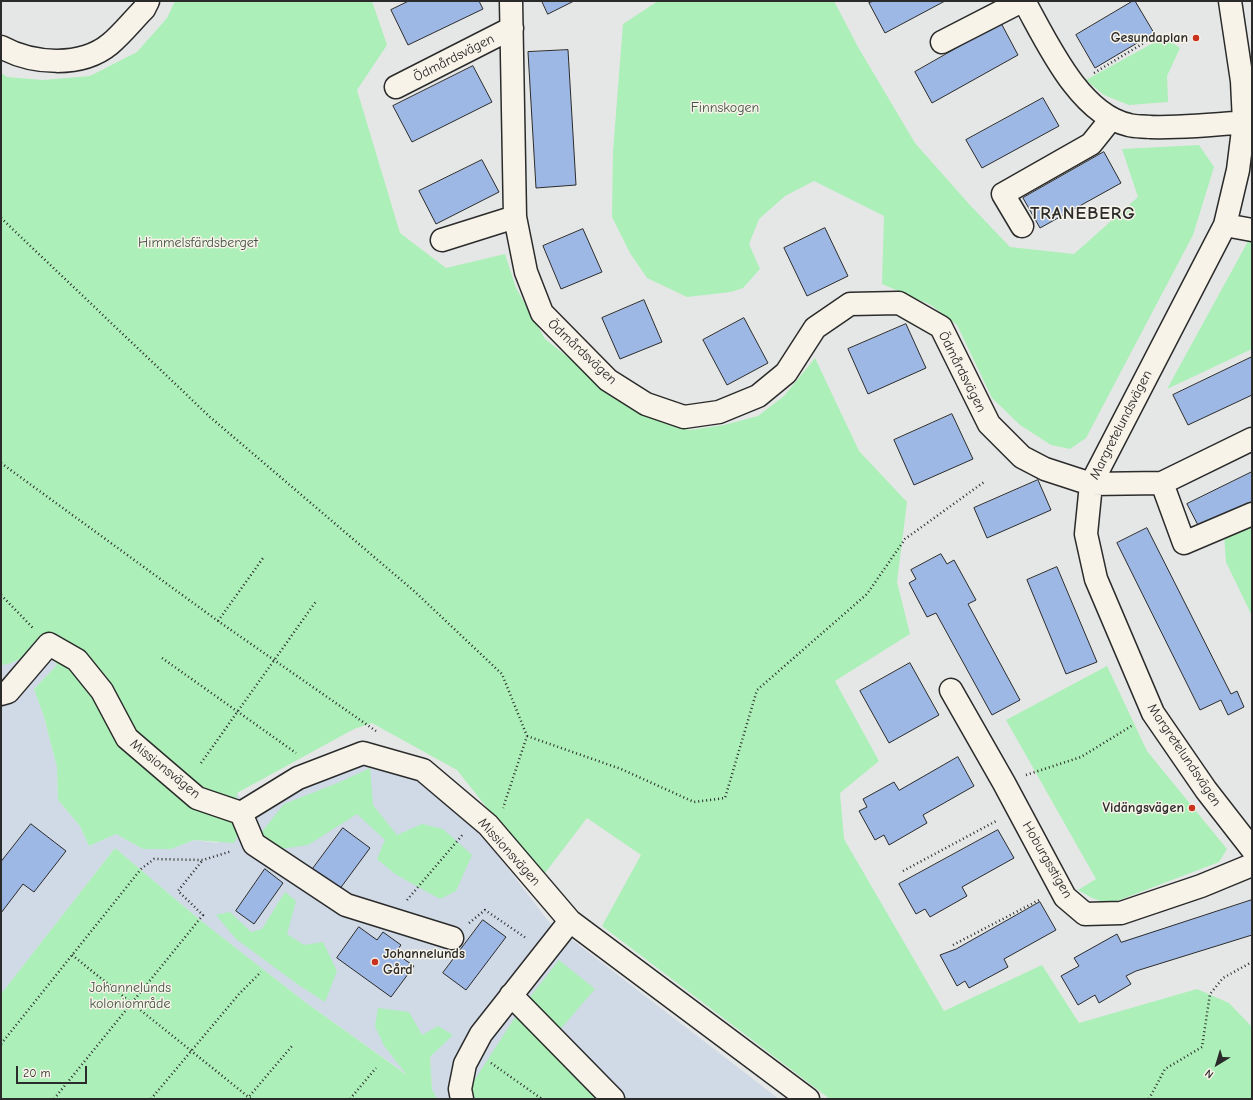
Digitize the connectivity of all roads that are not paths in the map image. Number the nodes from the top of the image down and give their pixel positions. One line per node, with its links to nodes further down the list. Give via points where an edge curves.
1 (148, 1): 7 (street, via 110,45 86,58 53,61 13,53)
2 (511, 1): 5 (street, Ödmårdsvägen)
3 (1023, 1): 6 (street); 10 (street, via 1060,66 1094,109)
4 (1230, 1): 8 (street, Margretelundsvägen)
5 (512, 28): 9 (street, Ödmårdsvägen); 12 (street, Ödmårdsvägen)
6 (942, 42)
7 (1, 47)
8 (1245, 47): 11 (street, Margretelundsvägen, via 1242,81)
9 (396, 87)
10 (1111, 119): 11 (street, via 1129,126 1171,128); 13 (street, via 1091,144 1003,194)
11 (1244, 122): 14 (street, Margretelundsvägen, via 1238,170)
12 (515, 217): 16 (street); 19 (street, Ödmårdsvägen, via 526,272 542,313 608,380 646,404 684,417 719,412 758,396 786,373 815,328 850,304 899,302 941,327 989,424 1013,449 1044,469)
13 (1022, 226)
14 (1225, 226): 15 (street); 19 (street, Margretelundsvägen)
15 (1252, 230)
16 (442, 240)
17 (1252, 439): 18 (street)
18 (1162, 483): 19 (street, Ödmårdsvägen); 20 (street, via 1184,543)
19 (1091, 484): 24 (street, Margretelundsvägen, via 1086,534 1096,579 1153,713 1206,790)
20 (1252, 514)
21 (951, 690): 25 (street, Hoburgsstigen, via 1060,889 1065,897 1085,914 1121,913 1201,886)
22 (4, 693): 23 (street, Missionsvägen, via 49,644 77,660 102,691 126,738 197,798)
23 (241, 813): 26 (street, Missionsvägen, via 298,778 363,753 423,770 483,820); 27 (street, via 254,844 346,905)
24 (1252, 849)
25 (1252, 865)
26 (570, 921): 28 (street); 31 (street, Missionsvägen)
27 (452, 938)
28 (511, 995): 29 (street, via 481,1034 465,1064 460,1089); 30 (street)
29 (462, 1099)
30 (613, 1099)
31 (808, 1099)

